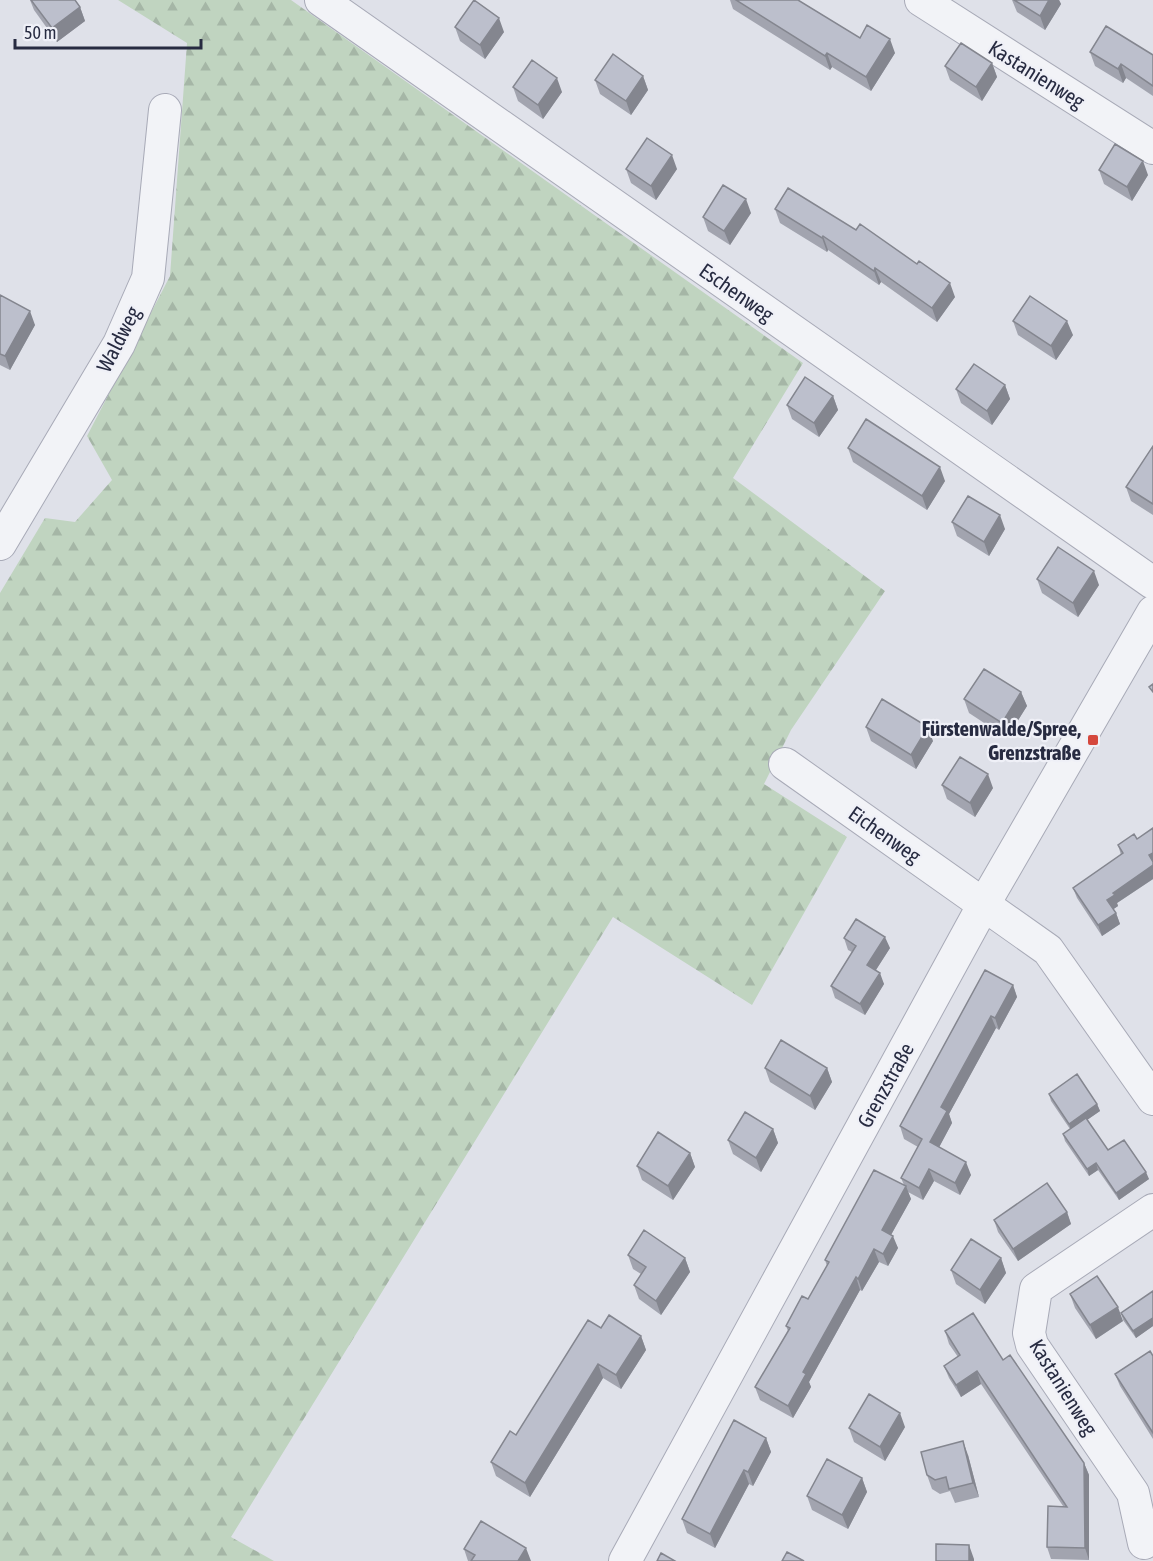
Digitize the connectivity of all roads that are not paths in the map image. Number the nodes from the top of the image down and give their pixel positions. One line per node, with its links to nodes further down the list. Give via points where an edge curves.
1 (321, 0): 6 (street, Eschenweg)
2 (921, 0): 4 (street, Kastanienweg)
3 (165, 110): 5 (street, Waldweg, via 148,278 119,344)
4 (1153, 148)
5 (0, 544)
6 (1153, 583)
7 (1153, 612): 9 (street, Grenzstraße)
8 (785, 764): 9 (street, Eichenweg)
9 (984, 904): 10 (street, via 1048,950); 13 (street, Grenzstraße)
10 (1153, 1099)
11 (1153, 1210): 12 (street, Kastanienweg, via 1036,1289 1029,1333 1032,1345 1133,1493)
12 (1144, 1543)
13 (625, 1561)

